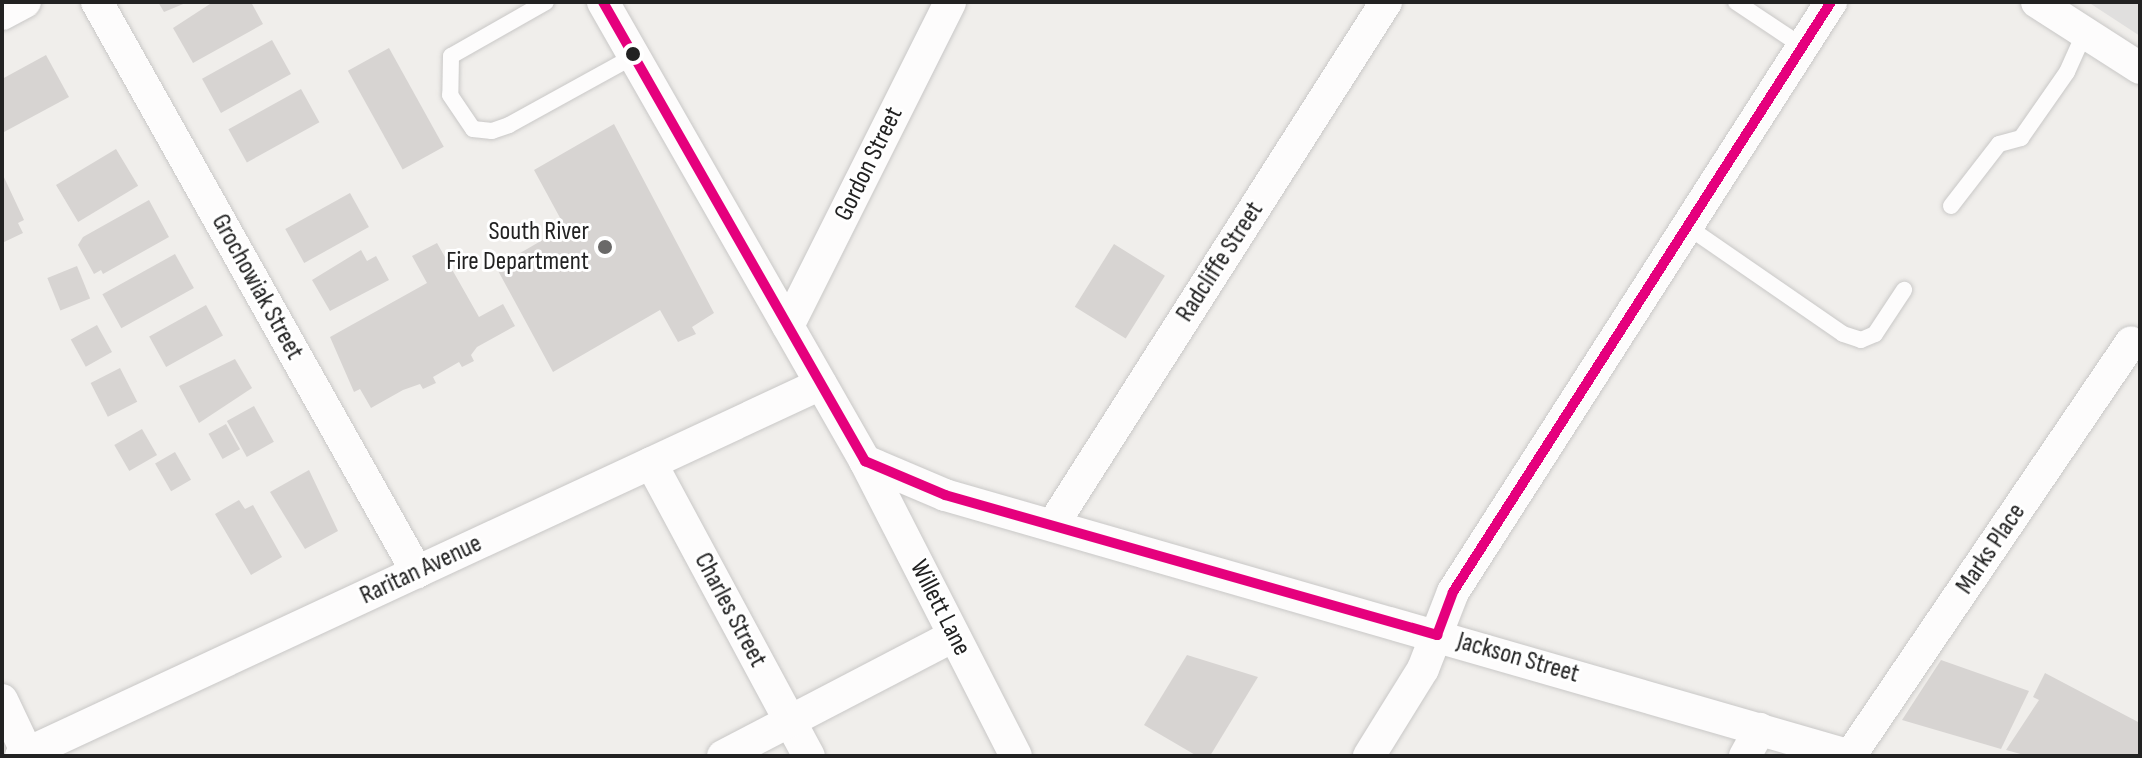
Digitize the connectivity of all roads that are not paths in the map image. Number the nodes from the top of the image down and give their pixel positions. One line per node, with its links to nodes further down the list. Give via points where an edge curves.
1 (25, 2): 10 (street)
2 (97, 2): 24 (street, Grochowiak Street)
3 (546, 2): 13 (lane, via 451,56 450,95 473,129 492,131 509,125)
4 (603, 2): 13 (street)
5 (950, 2): 18 (street, Gordon Street)
6 (1386, 2): 23 (street, Radcliffe Street)
7 (1736, 2): 12 (lane)
8 (1831, 2): 12 (street)
9 (2037, 2): 11 (street)
10 (2, 14)
11 (2084, 34): 14 (street); 15 (lane, via 2067,72 2021,138 1999,144)
12 (1802, 46): 16 (street)
13 (634, 56): 18 (street)
14 (2140, 68)
15 (1951, 206)
16 (1688, 227): 17 (lane, via 1843,334 1861,340 1875,334); 25 (street, via 1453,592)
17 (1904, 290)
18 (788, 326): 20 (street)
19 (2131, 343): 35 (street, Marks Place)
20 (821, 384): 21 (street); 22 (street, Raritan Avenue)
21 (865, 461): 23 (street, Jackson Street, via 945,495); 26 (street, Willett Lane)
22 (651, 463): 24 (street, Raritan Avenue); 28 (street, Charles Street)
23 (1054, 523): 25 (street, Jackson Street)
24 (417, 572): 30 (street, Raritan Avenue)
25 (1437, 635): 29 (street, Jackson Street); 34 (street, via 1423,669)
26 (954, 636): 28 (street); 33 (street, Willett Lane)
27 (2, 700): 30 (street)
28 (790, 722): 31 (street); 32 (street, Charles Street)
29 (1752, 742): 35 (street, Jackson Street)
30 (24, 755)
31 (723, 756)
32 (809, 756)
33 (1016, 756)
34 (1369, 756)
35 (1851, 756)

